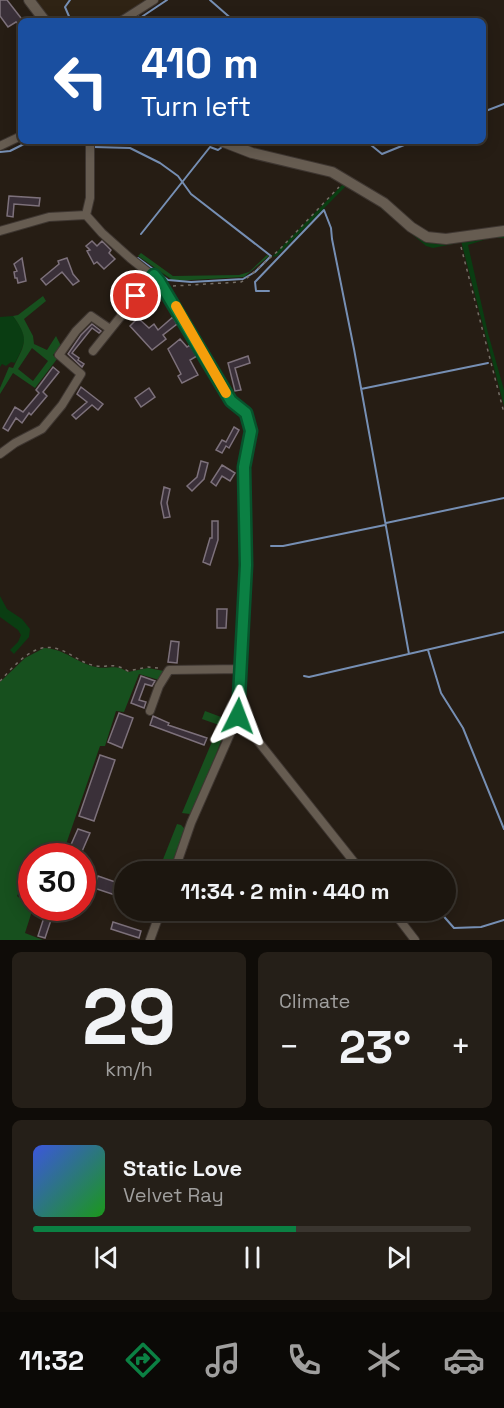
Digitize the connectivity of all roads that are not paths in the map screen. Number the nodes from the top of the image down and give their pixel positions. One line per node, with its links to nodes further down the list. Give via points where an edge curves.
1 (29, 0): 3 (street)
2 (154, 0): 4 (street)
3 (43, 18)
4 (126, 18)
5 (18, 137): 8 (street)
6 (90, 144): 9 (street, via 90,198)
7 (229, 144): 11 (street, via 332,172 384,203 419,232 436,238)
8 (0, 146)
9 (86, 214): 10 (street, via 49,217); 12 (street, via 130,258)
10 (0, 231)
11 (504, 231)
12 (154, 275): 13 (street); 16 (street, via 231,401 246,413 250,424 244,467 246,565)
13 (110, 330): 14 (street); 15 (street, via 91,316 76,331 59,355 81,374 62,405 38,433)
14 (93, 351)
15 (0, 454)
16 (241, 669): 17 (street, via 169,670); 18 (street)
17 (150, 711)
18 (238, 716): 19 (street); 20 (street)
19 (178, 861)
20 (353, 861)
21 (157, 921): 23 (street)
22 (400, 921): 24 (street)
23 (150, 940)
24 (415, 940)

